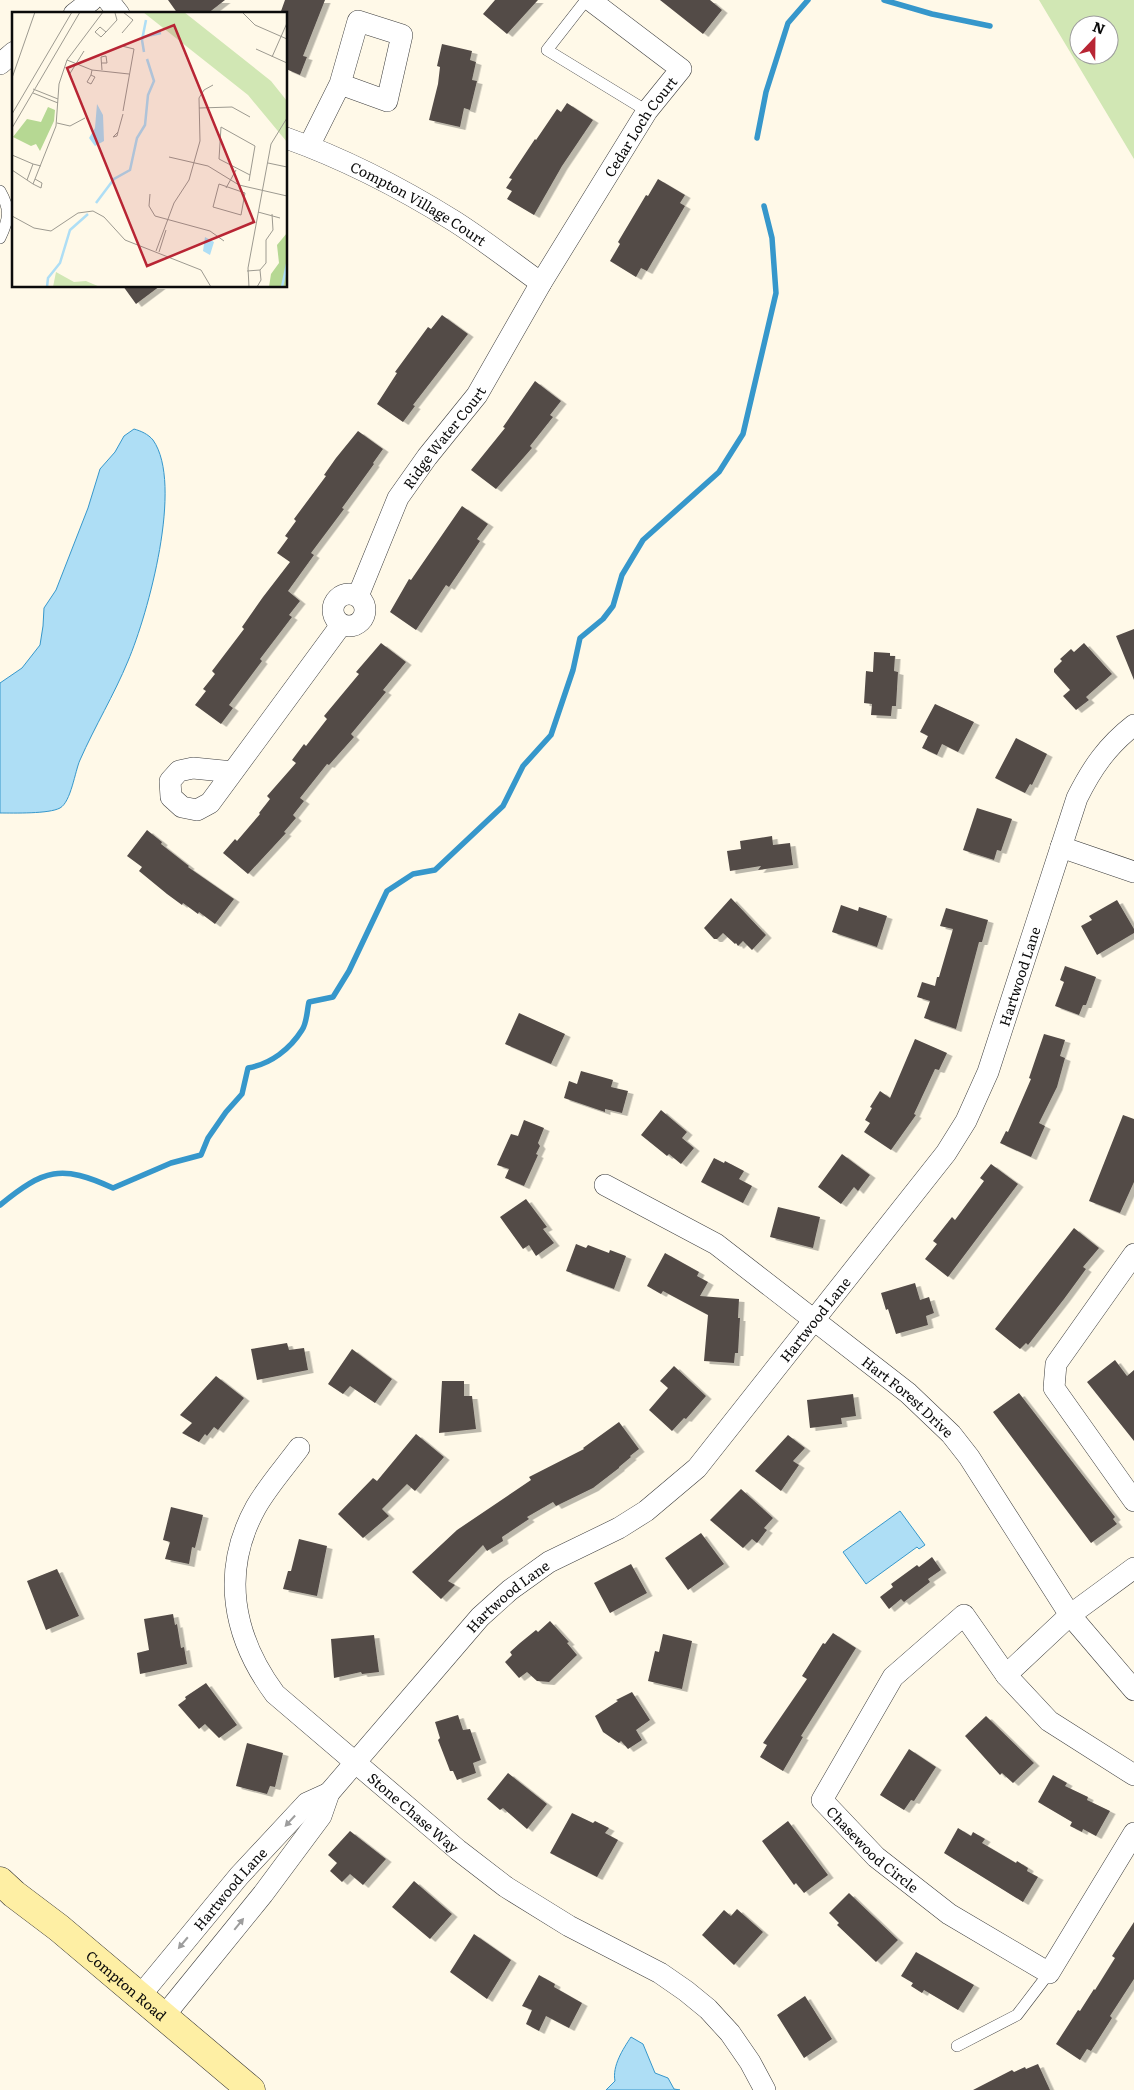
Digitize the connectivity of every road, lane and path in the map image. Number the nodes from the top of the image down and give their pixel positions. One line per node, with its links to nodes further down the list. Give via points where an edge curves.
1 (92, 0): 4 (street)
2 (108, 0): 5 (street)
3 (588, 0): 9 (street, Cedar Loch Court, via 681,69); 9 (lane, via 547,50)
4 (77, 12)
5 (117, 12)
6 (12, 54): 7 (street)
7 (0, 64)
8 (340, 84): 11 (street)
9 (647, 111): 14 (street, Cedar Loch Court)
10 (288, 139): 11 (street, Compton Village Court)
11 (309, 146): 14 (street, Compton Village Court, via 378,178 455,222)
12 (0, 191): 13 (lane, via 8,206)
13 (0, 238)
14 (542, 283): 16 (street, Ridge Water Court, via 477,395 398,498 358,596 341,596 334,602 332,610 341,625)
15 (1134, 725): 17 (street, Hartwood Lane, via 1121,734 1087,776)
16 (233, 772)
17 (1061, 847): 18 (street); 21 (street, Hartwood Lane, via 988,1072 966,1121 946,1153)
18 (1134, 872)
19 (605, 1185): 21 (street, Hart Forest Drive, via 716,1244)
20 (1134, 1254): 23 (street, via 1056,1364 1054,1388)
21 (816, 1320): 25 (street, Hart Forest Drive, via 908,1393 951,1434 997,1498); 28 (street, Hartwood Lane, via 684,1481 640,1516 549,1562 510,1590 480,1617)
22 (299, 1448): 28 (street, Stone Chase Way, via 256,1507 244,1534 235,1574 238,1616 249,1654 275,1694)
23 (1134, 1501)
24 (1134, 1568): 25 (street)
25 (1070, 1614): 26 (street); 27 (street, Hart Forest Drive)
26 (1006, 1675): 29 (street, Chasewood Circle, via 1049,1721); 33 (street, Chasewood Circle, via 964,1615 893,1677 822,1800 876,1857 948,1914)
27 (1134, 1690)
28 (355, 1763): 30 (street, Hartwood Lane); 38 (street, Stone Chase Way, via 506,1887 569,1926 660,1972 686,1990 730,2033)
29 (1134, 1775)
30 (329, 1793): 34 (street, Hartwood Lane, one-way to 34, via 307,1803 259,1854); 35 (street, Hartwood Lane, one-way to 30, via 263,1894 321,1816)
31 (1134, 1833): 33 (street)
32 (0, 1881): 34 (main road, Compton Road)
33 (1049, 1973): 36 (lane, via 1018,2015)
34 (140, 1996): 35 (main road, Compton Road)
35 (164, 2016): 37 (main road, Compton Road)
36 (957, 2046)
37 (251, 2090)
38 (765, 2090)

